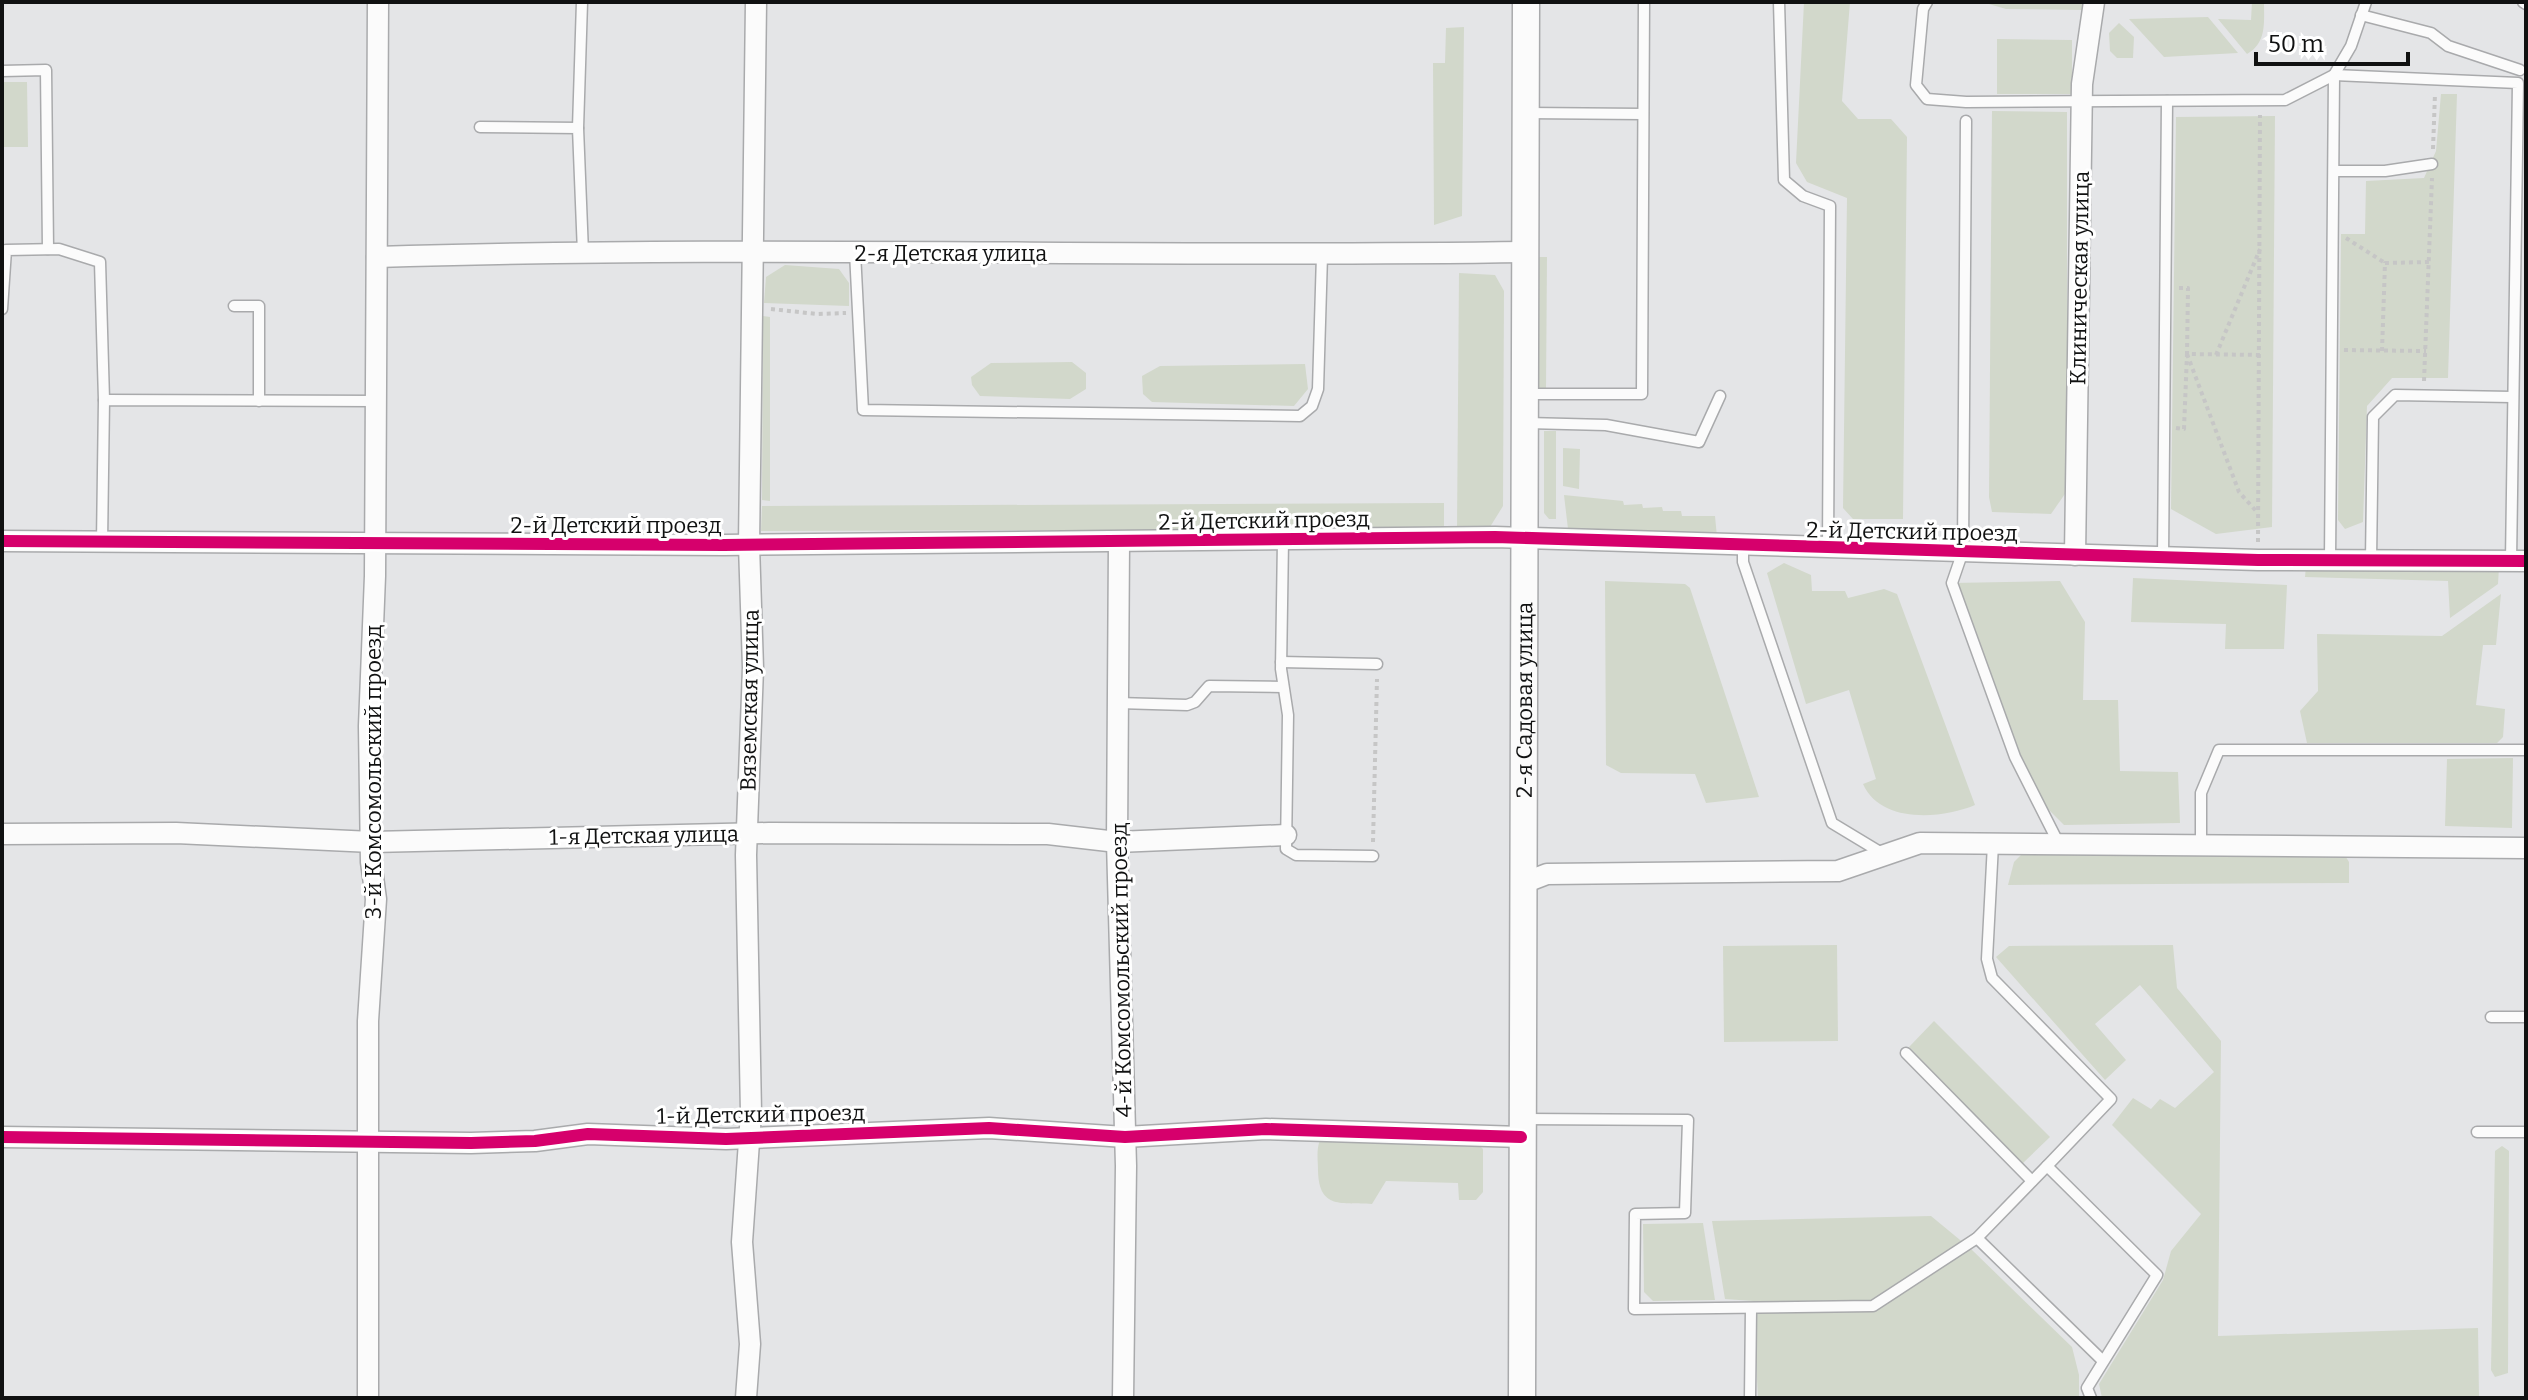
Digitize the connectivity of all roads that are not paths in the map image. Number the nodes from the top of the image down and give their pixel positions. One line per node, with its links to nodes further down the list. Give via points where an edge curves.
1 (378, 2): 29 (street, 3-й Комсомольский проезд)
2 (582, 2): 20 (lane)
3 (756, 2): 24 (street, Вяземская улица)
4 (1526, 2): 16 (street, 2-я Садовая улица)
5 (1644, 2): 17 (lane)
6 (1779, 2): 47 (lane, via 1784,180 1803,196 1830,206)
7 (1927, 2): 15 (lane, via 1916,85 1927,99)
8 (2094, 2): 15 (street, Клиническая улица)
9 (2366, 2): 10 (lane)
10 (2361, 15): 11 (lane, via 2431,33 2448,46); 13 (lane)
11 (2520, 70)
12 (2, 71): 23 (lane, via 46,70)
13 (2334, 75): 14 (lane, via 2285,100); 22 (lane); 34 (lane, via 2518,83)
14 (2167, 101): 15 (lane); 50 (lane)
15 (2082, 102): 49 (street, Клиническая улица)
16 (1526, 113): 17 (lane); 26 (street, 2-я Садовая улица)
17 (1643, 114): 32 (lane, via 1642,394)
18 (1966, 121): 48 (lane)
19 (480, 127): 20 (lane)
20 (578, 128): 27 (lane)
21 (2432, 164): 22 (lane)
22 (2334, 171): 51 (lane)
23 (48, 249): 31 (lane, via 6,250); 35 (lane, via 100,262)
24 (753, 251): 25 (street, 2-я Детская улица); 27 (street, 2-я Детская улица); 45 (street, Вяземская улица)
25 (855, 252): 28 (street, 2-я Детская улица); 28 (lane, via 863,410 1300,416 1312,406 1318,389)
26 (1526, 252): 28 (street, 2-я Детская улица); 32 (street, 2-я Садовая улица)
27 (583, 253): 29 (street, 2-я Детская улица)
28 (1322, 255)
29 (377, 257): 37 (street, 3-й Комсомольский проезд)
30 (234, 306): 36 (lane, via 259,306)
31 (2, 309)
32 (1525, 394): 38 (street, 2-я Садовая улица)
33 (1720, 396): 38 (lane, via 1699,442 1606,425)
34 (2512, 397): 52 (lane, via 2395,395 2373,417); 53 (lane)
35 (104, 400): 36 (lane); 43 (lane)
36 (259, 401): 37 (lane)
37 (374, 401): 44 (street, 3-й Комсомольский проезд)
38 (1525, 423): 39 (street, 2-я Садовая улица)
39 (1523, 538): 40 (street, 2-й Детский проезд); 46 (street, 2-й Детский проезд); 70 (street, 2-я Садовая улица)
40 (1283, 540): 42 (street, 2-й Детский проезд); 54 (lane)
41 (2, 541): 43 (street, 2-й Детский проезд)
42 (1119, 542): 45 (street, 2-й Детский проезд); 57 (street, 4-й Комсомольский проезд)
43 (102, 543): 44 (street, 2-й Детский проезд)
44 (375, 545): 45 (street, 2-й Детский проезд); 62 (street, 3-й Комсомольский проезд, via 369,726)
45 (749, 545): 60 (street, Вяземская улица, via 753,668)
46 (1743, 546): 47 (street, 2-й Детский проезд); 68 (lane, via 1743,562 1832,823)
47 (1828, 549): 48 (street, 2-й Детский проезд)
48 (1963, 551): 49 (street, 2-й Детский проезд); 65 (lane, via 1952,583 2015,757)
49 (2075, 555): 50 (street, 2-й Детский проезд)
50 (2163, 557): 51 (street, 2-й Детский проезд)
51 (2330, 560): 52 (street, 2-й Детский проезд)
52 (2371, 560): 53 (street, 2-й Детский проезд)
53 (2518, 562)
54 (1281, 662): 55 (lane); 56 (lane)
55 (1377, 664)
56 (1283, 687): 57 (lane, via 1209,686 1192,704); 61 (lane, via 1288,715)
57 (1118, 703): 63 (street, 4-й Комсомольский проезд)
58 (2526, 750): 66 (lane, via 2219,750 2201,793)
59 (2, 834): 62 (street, 1-я Детская улица, via 176,833)
60 (747, 834): 62 (street, 1-я Детская улица); 63 (street, 1-я Детская улица, via 1048,834); 77 (street, Вяземская улица)
61 (1286, 835): 63 (street, 1-я Детская улица); 69 (lane, via 1290,854)
62 (372, 842): 80 (street, 3-й Комсомольский проезд, via 376,899 368,1021)
63 (1117, 842): 79 (street, 4-й Комсомольский проезд)
64 (1993, 844): 65 (street); 68 (street, via 1920,843); 81 (lane, via 1987,959 1992,978 2111,1099)
65 (2059, 844): 66 (street)
66 (2201, 845): 67 (street)
67 (2526, 848)
68 (1885, 855): 70 (street, via 1838,871 1547,874)
69 (1373, 856)
70 (1521, 884): 74 (street, 2-я Садовая улица)
71 (2491, 1017): 72 (lane)
72 (2526, 1017)
73 (1906, 1053): 82 (lane)
74 (1521, 1128): 79 (street, 1-й Детский проезд, via 1266,1129); 84 (lane, via 1688,1120 1685,1213 1635,1214 1634,1309); 89 (street, 2-я Садовая улица)
75 (2477, 1132): 76 (lane)
76 (2526, 1132)
77 (750, 1136): 79 (street, 1-й Детский проезд, via 989,1128); 80 (street, 1-й Детский проезд, via 588,1134 471,1143); 87 (street, Вяземская улица, via 742,1242 750,1344)
78 (2, 1137): 80 (street, 1-й Детский проезд)
79 (1125, 1137): 88 (street, 4-й Комсомольский проезд)
80 (369, 1140): 86 (street, 3-й Комсомольский проезд)
81 (2047, 1166): 82 (lane); 85 (lane, via 2157,1275)
82 (2032, 1181): 83 (lane)
83 (1977, 1238): 84 (lane, via 1873,1306); 85 (lane)
84 (1751, 1309): 90 (lane)
85 (2102, 1360): 91 (lane, via 2087,1388)
86 (368, 1398)
87 (746, 1398)
88 (1123, 1398)
89 (1522, 1398)
90 (1750, 1398)
91 (2091, 1398)

